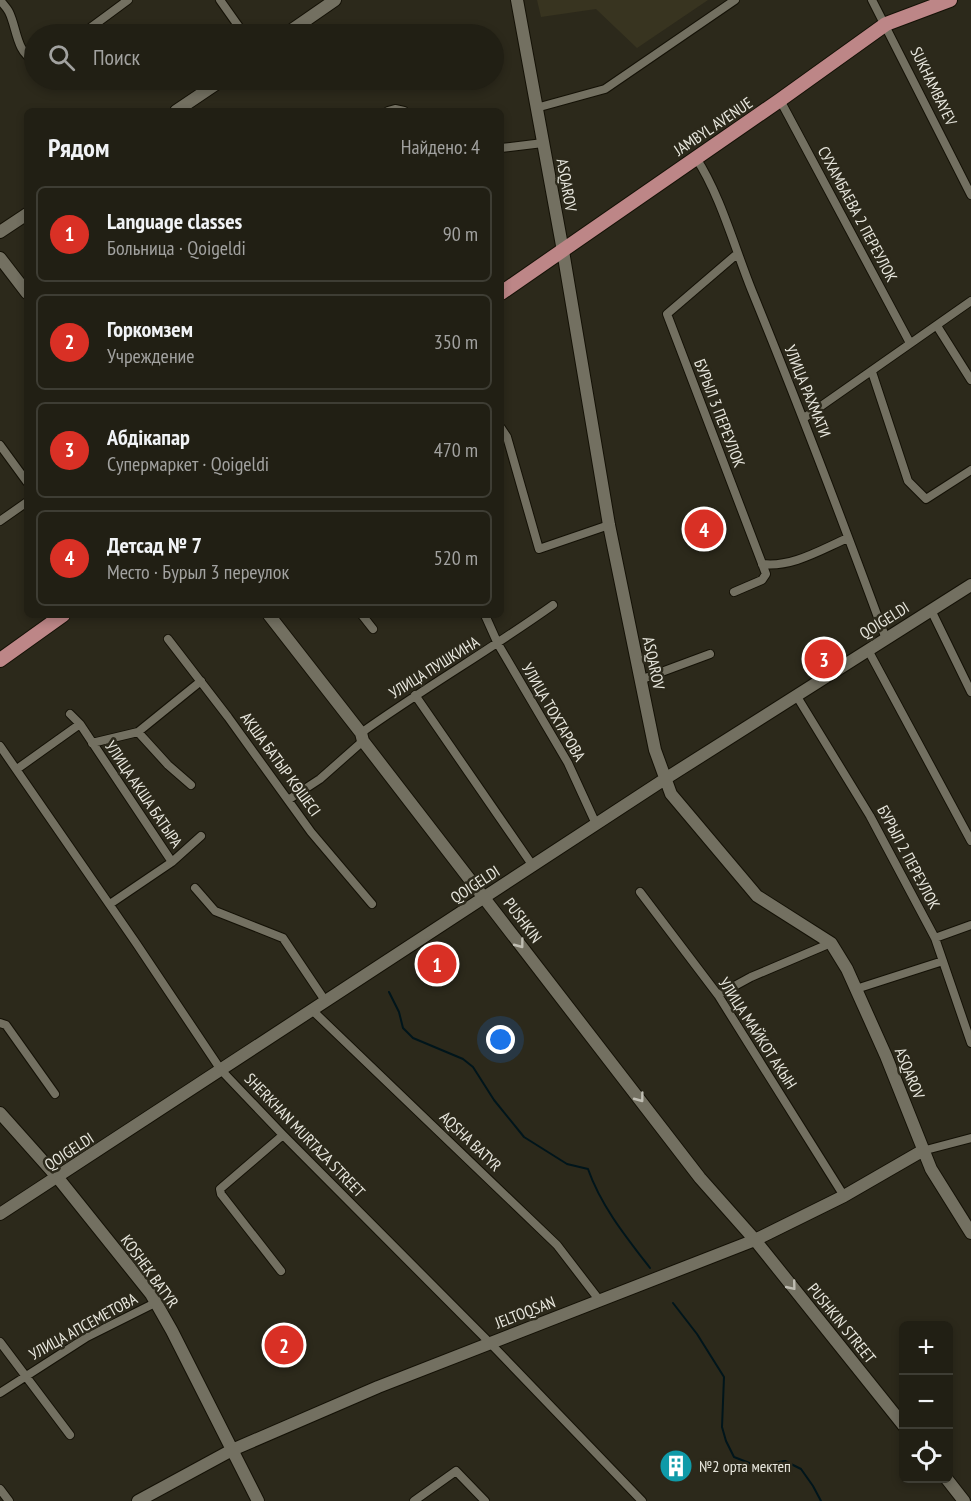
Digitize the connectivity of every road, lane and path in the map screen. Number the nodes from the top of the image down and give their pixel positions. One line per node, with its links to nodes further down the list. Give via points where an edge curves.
1 (0, 0): 13 (street, via 10,13 15,35)
2 (128, 0): 9 (street)
3 (220, 0): 10 (street)
4 (335, 0): 11 (street)
5 (517, 0): 17 (street, ASQAROV)
6 (735, 0): 17 (street, via 605,89)
7 (872, 0): 12 (street, SUKHAMBAYEV)
8 (950, 0): 12 (main road, JAMBYL AVENUE)
9 (96, 24)
10 (237, 24)
11 (300, 24)
12 (886, 24): 15 (main road, JAMBYL AVENUE); 21 (street, SUKHAMBAYEV)
13 (24, 50)
14 (207, 90): 16 (street)
15 (780, 100): 20 (main road, JAMBYL AVENUE); 31 (street, СУХАМБАЕВА 2 ПЕРЕУЛОК)
16 (180, 108)
17 (536, 108): 18 (street, ASQAROV)
18 (543, 143): 19 (street); 24 (street, ASQAROV)
19 (504, 148)
20 (696, 158): 24 (main road, JAMBYL AVENUE); 25 (street, УЛИЦА РАХМАТИ, via 708,176)
21 (971, 195)
22 (24, 216): 23 (street)
23 (0, 232)
24 (563, 251): 28 (main road, JAMBYL AVENUE); 41 (street, ASQAROV)
25 (737, 254): 34 (street, УЛИЦА РАХМАТИ); 43 (street, БУРЫЛ 3 ПЕРЕУЛОК, via 667,317)
26 (0, 258): 27 (street)
27 (24, 289)
28 (504, 291)
29 (971, 301): 30 (street)
30 (937, 326): 31 (street); 33 (street)
31 (910, 342): 32 (street)
32 (872, 372): 34 (street); 37 (street, via 908,481 926,499)
33 (971, 380)
34 (804, 418): 42 (street, УЛИЦА РАХМАТИ)
35 (504, 432): 41 (street, via 539,549)
36 (0, 445): 38 (street)
37 (971, 470)
38 (24, 478)
39 (24, 504): 40 (street)
40 (0, 522)
41 (609, 525): 59 (street, ASQAROV)
42 (848, 538): 43 (street, via 797,560); 54 (street, УЛИЦА РАХМАТИ)
43 (762, 564): 45 (street, via 766,574 762,580)
44 (971, 585): 47 (street, QOIGELDI)
45 (734, 592)
46 (553, 605): 55 (street, УЛИЦА ПУШКИНА)
47 (931, 610): 54 (street, QOIGELDI); 61 (street)
48 (59, 618): 58 (main road)
49 (271, 618): 67 (street, PUSHKIN)
50 (364, 618): 52 (street)
51 (486, 618): 55 (street, УЛИЦА ТОХТАРОВА)
52 (373, 629)
53 (168, 639): 60 (street, АҚША БАТЫР КӨШЕСІ)
54 (886, 639): 56 (street, QOIGELDI)
55 (498, 644): 62 (street, УЛИЦА ПУШКИНА); 74 (street, УЛИЦА ТОХТАРОВА, via 568,763)
56 (868, 650): 63 (street, QOIGELDI); 76 (street)
57 (710, 654): 59 (street)
58 (0, 660)
59 (640, 680): 71 (street, ASQAROV)
60 (201, 681): 66 (street, УЛИЦА АКША БАТЫРА); 73 (street, АҚША БАТЫР КӨШЕСІ)
61 (971, 692)
62 (416, 694): 67 (street, УЛИЦА ПУШКИНА); 78 (street)
63 (796, 695): 71 (street, QOIGELDI); 85 (street, БУРЫЛ 2 ПЕРЕУЛОК, via 870,816)
64 (70, 714): 65 (street, УЛИЦА АКША БАТЫРА)
65 (80, 724): 68 (street, УЛИЦА АКША БАТЫРА); 70 (street)
66 (138, 732): 68 (street, УЛИЦА АКША БАТЫРА); 72 (street, УЛИЦА АКША БАТЫРА)
67 (362, 737): 73 (street, УЛИЦА ПУШКИНА, via 320,779); 81 (street, PUSHKIN)
68 (92, 743): 77 (street, УЛИЦА АКША БАТЫРА)
69 (0, 746): 70 (street, SHERKHAN MURTAZA STREET)
70 (17, 769): 82 (street, SHERKHAN MURTAZA STREET)
71 (665, 779): 74 (street, QOIGELDI); 86 (street, ASQAROV, via 671,794 757,896)
72 (191, 784)
73 (288, 800): 83 (street, АҚША БАТЫР КӨШЕСІ)
74 (596, 824): 78 (street, QOIGELDI)
75 (201, 836): 77 (street)
76 (971, 841)
77 (172, 862): 82 (street)
78 (533, 866): 81 (street, QOIGELDI)
79 (195, 888): 90 (street, via 215,911 283,938)
80 (640, 892): 89 (street, УЛИЦА МАЙКОТ АКЫН)
81 (485, 897): 90 (street, QOIGELDI); 104 (street, PUSHKIN, one-way to 104, via 699,1178)
82 (110, 904): 94 (street, SHERKHAN MURTAZA STREET)
83 (372, 904)
84 (971, 925): 85 (street)
85 (935, 938): 87 (street, БУРЫЛ 2 ПЕРЕУЛОК)
86 (831, 943): 88 (street, ASQAROV); 89 (street, via 751,977)
87 (943, 961): 88 (street); 93 (street, БУРЫЛ 2 ПЕРЕУЛОК)
88 (856, 989): 99 (street, ASQAROV)
89 (718, 996): 101 (street, УЛИЦА МАЙКОТ АКЫН)
90 (326, 1002): 91 (street, QOIGELDI)
91 (313, 1011): 94 (street, QOIGELDI); 106 (street, AQSHA BATYR, via 557,1245)
92 (0, 1023): 95 (street, via 6,1025)
93 (971, 1043)
94 (221, 1070): 97 (street, SHERKHAN MURTAZA STREET); 100 (street, QOIGELDI)
95 (55, 1094)
96 (0, 1113): 100 (street, KOSHEK BATYR)
97 (283, 1135): 105 (street, via 220,1190); 109 (street, SHERKHAN MURTAZA STREET)
98 (971, 1138): 99 (street)
99 (922, 1150): 101 (street, JELTOQSAN); 103 (street, ASQAROV)
100 (58, 1178): 102 (street, QOIGELDI); 107 (street, KOSHEK BATYR)
101 (844, 1196): 104 (street, JELTOQSAN)
102 (0, 1214)
103 (971, 1233)
104 (755, 1240): 106 (street, JELTOQSAN); 112 (street, PUSHKIN STREET, one-way to 112)
105 (281, 1271)
106 (600, 1301): 109 (street, JELTOQSAN)
107 (155, 1303): 110 (street, УЛИЦА АПСЕМЕТОВА, via 87,1337); 114 (street, KOSHEK BATYR)
108 (0, 1342): 110 (street, УЛИЦА АПСЕМЕТОВА)
109 (490, 1342): 114 (street, JELTOQSAN); 122 (street, SHERKHAN MURTAZA STREET)
110 (26, 1376): 111 (street, УЛИЦА АПСЕМЕТОВА); 113 (street, УЛИЦА АПСЕМЕТОВА)
111 (0, 1393)
112 (899, 1421)
113 (70, 1435)
114 (232, 1450): 118 (street, JELTOQSAN); 119 (street, KOSHEK BATYR)
115 (949, 1483): 123 (street)
116 (0, 1489): 117 (street)
117 (9, 1501)
118 (138, 1501)
119 (258, 1501)
120 (414, 1501): 121 (street, via 456,1471)
121 (485, 1501)
122 (642, 1501)
123 (964, 1501)

